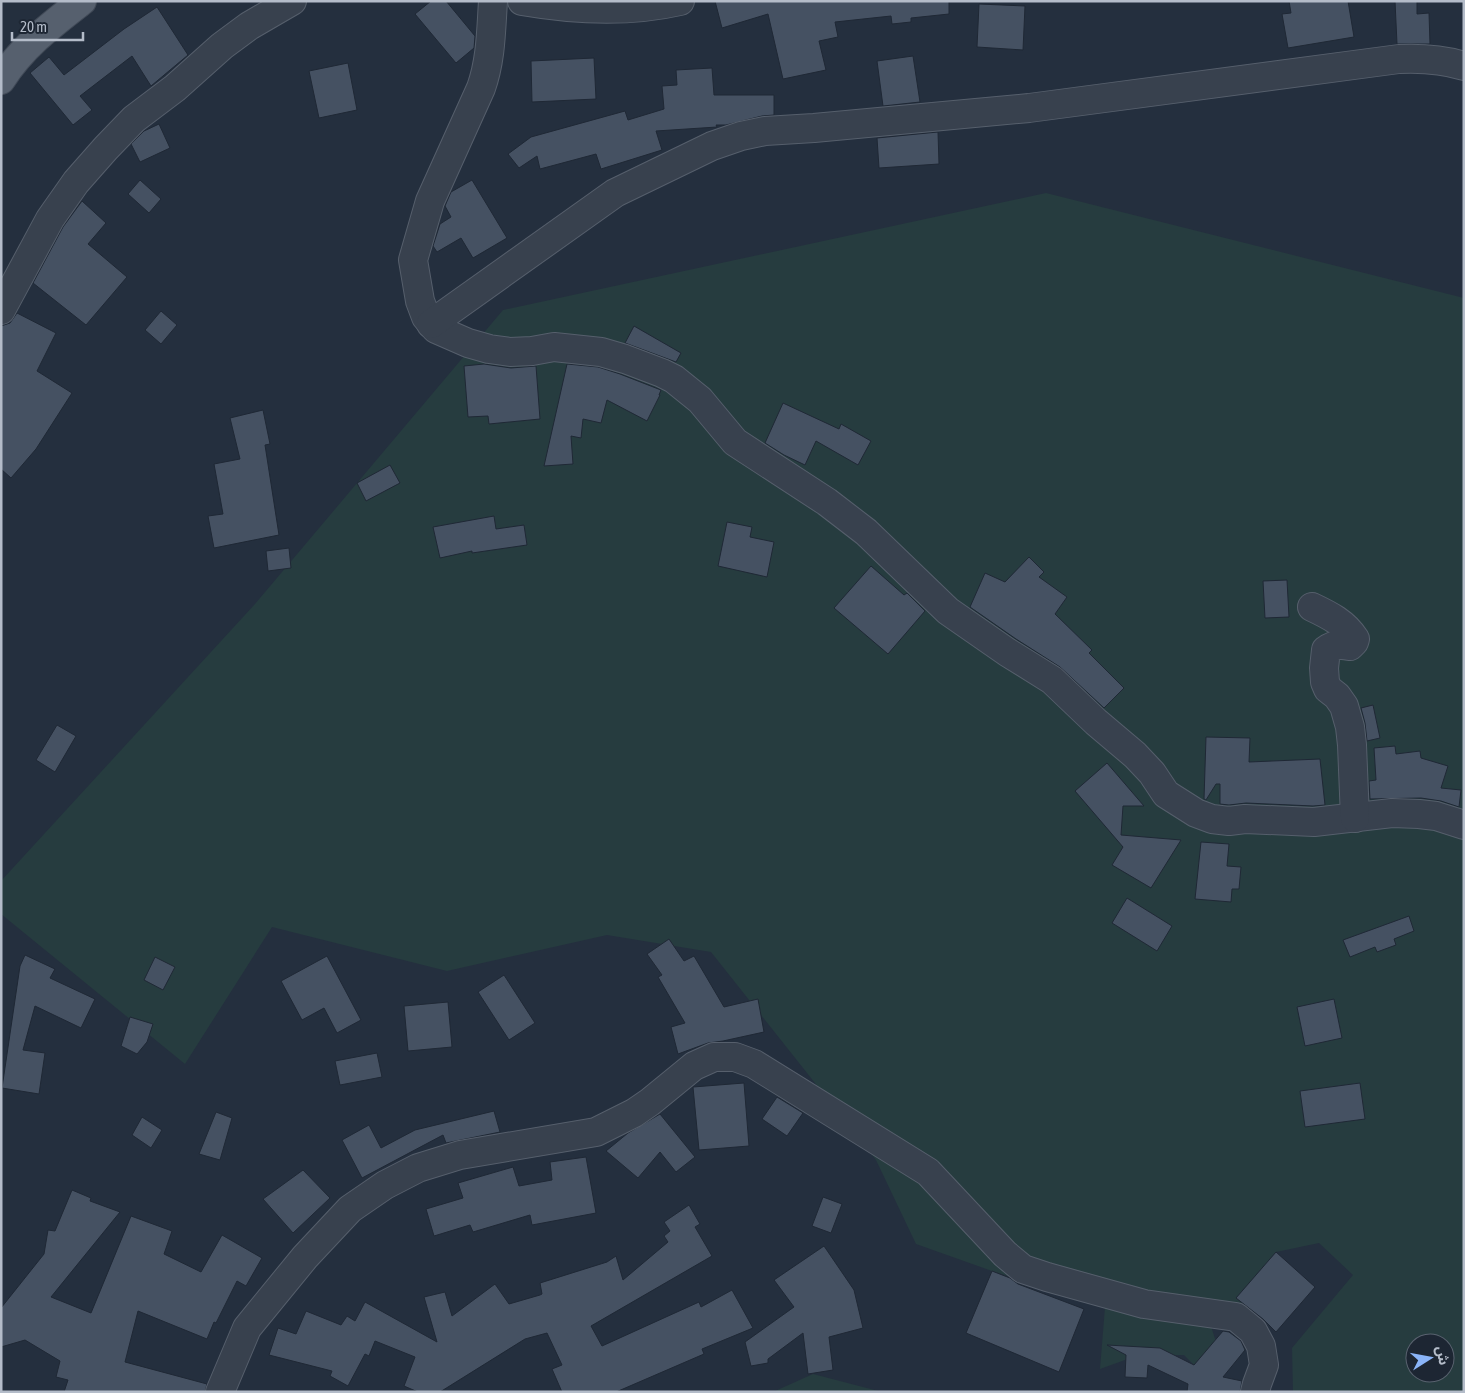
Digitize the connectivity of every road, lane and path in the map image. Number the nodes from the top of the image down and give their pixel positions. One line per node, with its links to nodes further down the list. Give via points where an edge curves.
1 (82, 1): 7 (main road, via 35,38)
2 (292, 1): 8 (street, via 222,46 134,119 106,148 50,219)
3 (493, 1): 9 (street, via 487,71 430,202 414,260 417,291)
4 (522, 1): 5 (street, via 581,9 616,9)
5 (680, 1)
6 (1464, 66): 9 (street, via 1443,60 1399,59 1029,108 741,136 712,146 615,193)
7 (1, 80)
8 (1, 310)
9 (431, 324): 11 (street, via 442,332 488,349 510,352 554,347 601,352 674,379 700,400 735,442 827,502 866,532 948,611 1052,680 1135,755 1166,794 1196,813 1212,819 1229,820 1314,822)
10 (1312, 607): 11 (street, via 1337,620 1355,639 1350,646 1335,645 1326,650 1324,668 1328,689 1344,706 1350,728)
11 (1355, 818): 12 (street, via 1392,813 1419,814)
12 (1464, 825)
13 (220, 1392): 14 (street, via 247,1328 305,1257 350,1209 418,1168 460,1155 596,1132 634,1113 694,1066 714,1056 735,1057 754,1064 928,1172 1005,1254 1023,1268 1047,1278 1144,1304 1236,1317 1253,1331 1261,1346 1264,1365)
14 (1255, 1392)

